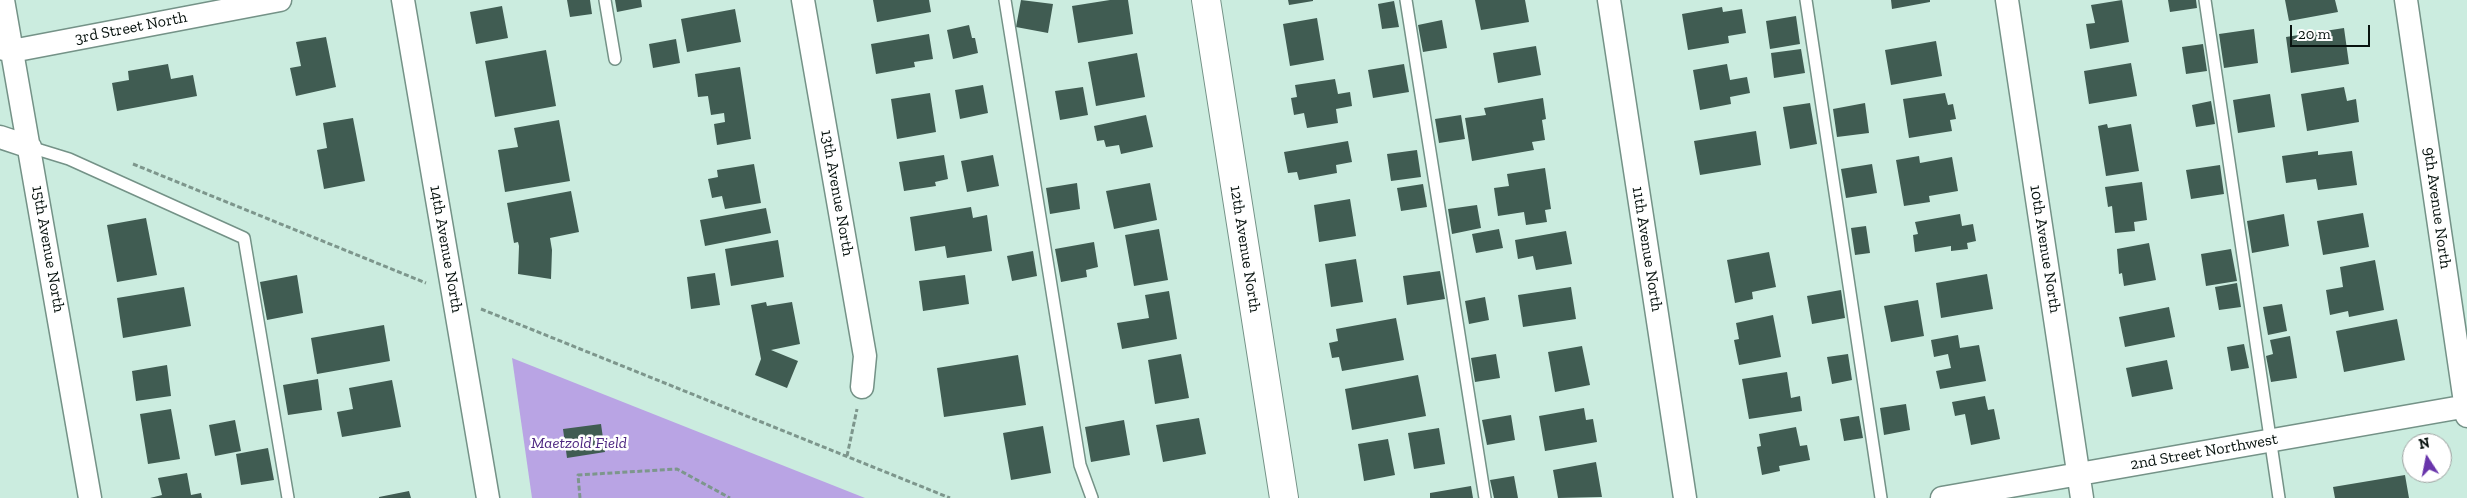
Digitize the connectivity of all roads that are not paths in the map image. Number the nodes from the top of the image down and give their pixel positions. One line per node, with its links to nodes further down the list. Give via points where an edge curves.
1 (3, 0): 15 (street, 15th Avenue North)
2 (280, 0): 14 (street, 3rd Street North)
3 (403, 0): 25 (street, 14th Avenue North)
4 (605, 0): 16 (lane)
5 (803, 0): 19 (street, 13th Avenue North, via 865,356)
6 (1006, 0): 26 (lane, via 1080,465)
7 (1206, 0): 27 (street, 12th Avenue North)
8 (1406, 0): 28 (lane)
9 (1609, 0): 29 (street, 11th Avenue North)
10 (1806, 0): 30 (lane)
11 (2007, 0): 22 (street, 10th Avenue North)
12 (2204, 0): 21 (lane)
13 (2406, 0): 20 (street, 9th Avenue North)
14 (205, 7): 15 (street, 3rd Street North)
15 (6, 50): 18 (street, 15th Avenue North)
16 (615, 60)
17 (0, 137): 18 (street)
18 (30, 147): 23 (street, 15th Avenue North); 24 (lane, via 69,159 244,238)
19 (862, 387)
20 (2466, 410): 21 (street, 2nd Street Northwest)
21 (2271, 440): 22 (street, 2nd Street Northwest); 33 (lane)
22 (2079, 474): 31 (street, 2nd Street Northwest); 32 (street, 10th Avenue North)
23 (90, 498)
24 (288, 498)
25 (488, 498)
26 (1092, 498)
27 (1284, 498)
28 (1485, 498)
29 (1685, 498)
30 (1881, 498)
31 (1942, 498)
32 (2082, 498)
33 (2280, 498)

